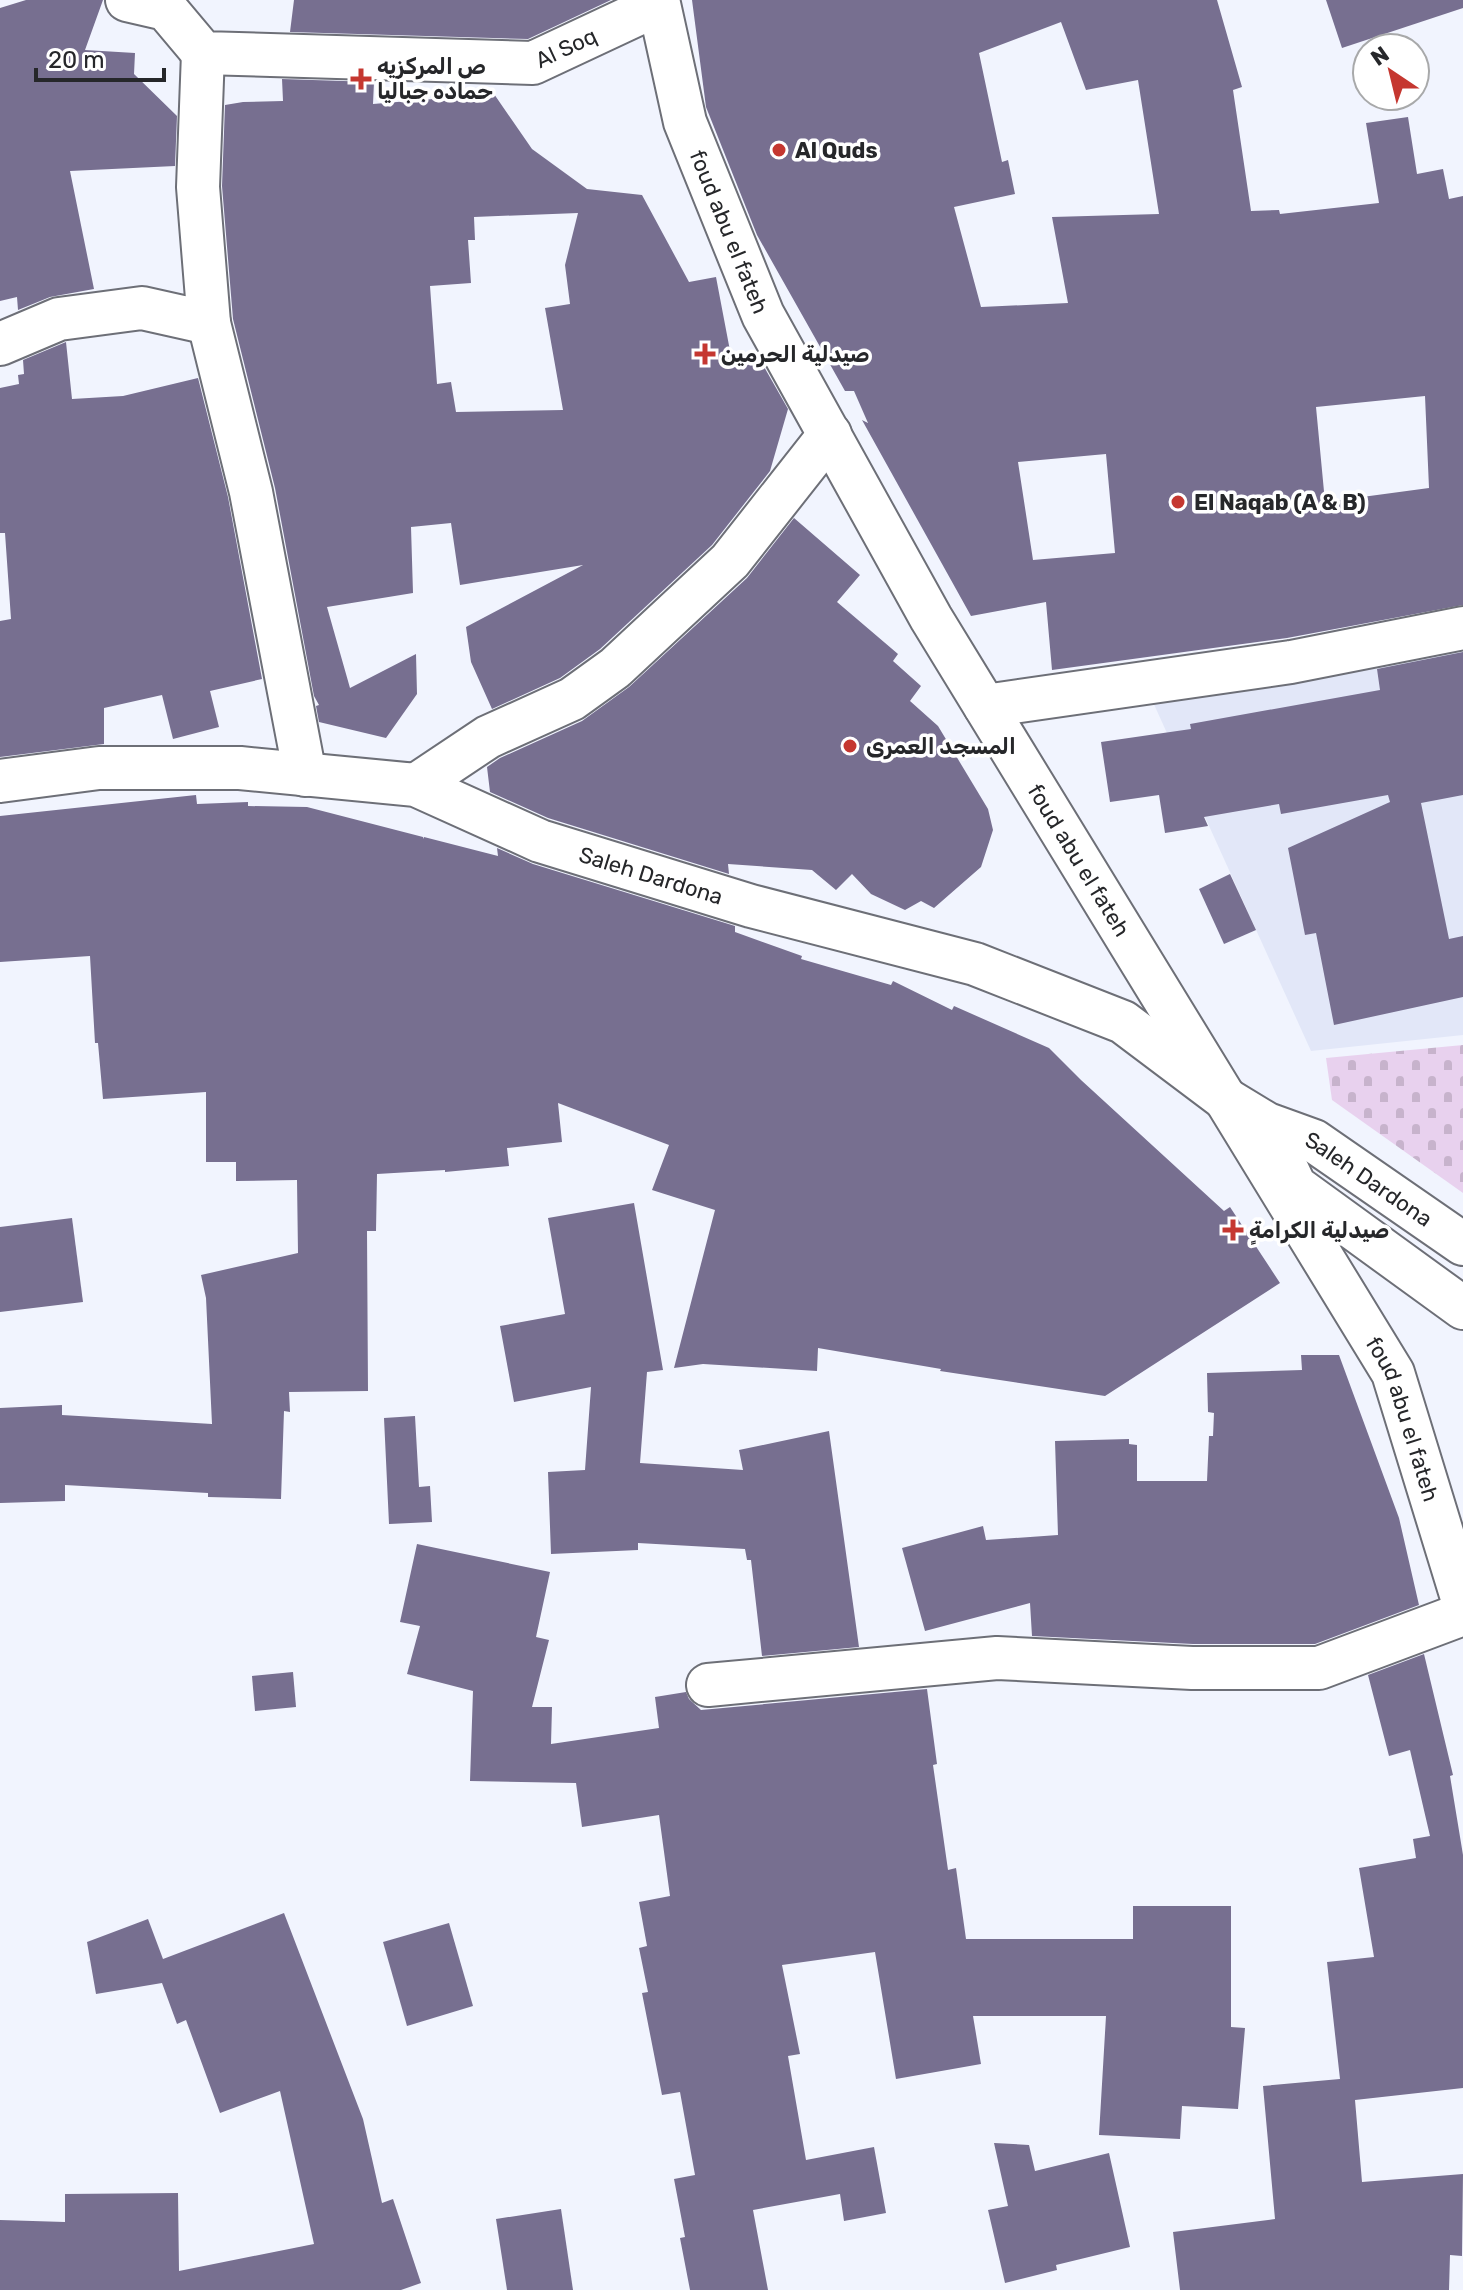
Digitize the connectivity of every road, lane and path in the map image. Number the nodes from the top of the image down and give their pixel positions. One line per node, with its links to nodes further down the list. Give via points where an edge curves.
1 (127, 0): 3 (street, via 166,9)
2 (660, 2): 3 (street, Al Soq, via 533,63); 4 (street, Al Soq)
3 (203, 53): 5 (street, via 198,187)
4 (685, 122): 7 (street, foud abu el fateh, via 763,315)
5 (209, 323): 6 (street, via 142,308 59,319); 10 (street, via 251,492)
6 (0, 344)
7 (830, 434): 9 (street, foud abu el fateh); 12 (street, via 730,561 615,668 572,699 488,737)
8 (1463, 628): 9 (street, via 1291,662)
9 (985, 706): 13 (street, foud abu el fateh)
10 (305, 775): 11 (street, Saleh Dardona, via 240,768 99,768); 12 (street, Saleh Dardona)
11 (0, 781)
12 (416, 785): 13 (street, Saleh Dardona, via 540,841 751,906 975,964 1123,1022)
13 (1224, 1098): 14 (street, Saleh Dardona); 17 (street, foud abu el fateh, via 1393,1373)
14 (1267, 1124): 15 (street, Saleh Dardona, via 1314,1141); 16 (street, Saleh Dardona, via 1295,1186)
15 (1463, 1244)
16 (1463, 1308)
17 (1463, 1601)
18 (1463, 1614): 19 (street, via 1319,1668 997,1658)
19 (708, 1685)

